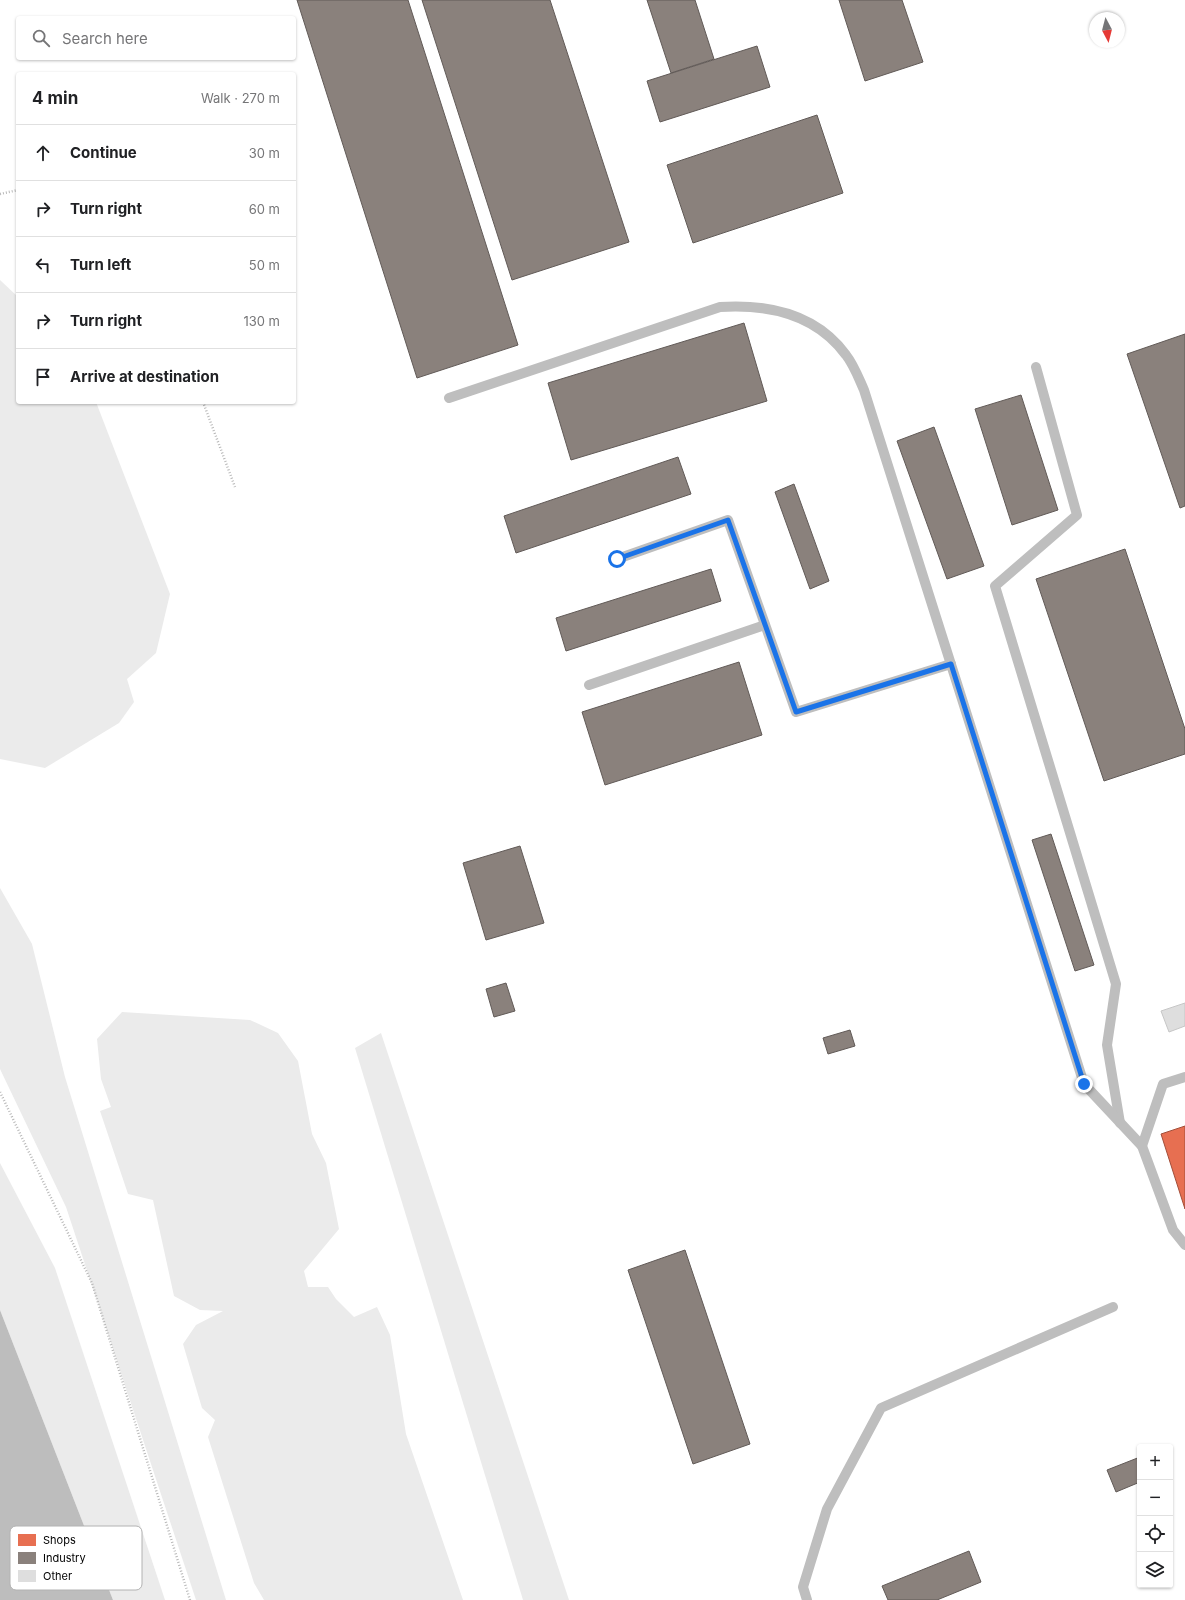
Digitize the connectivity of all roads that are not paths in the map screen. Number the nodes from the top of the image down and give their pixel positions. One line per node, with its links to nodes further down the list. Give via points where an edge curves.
1 (1036, 367): 8 (lane, via 1076,515 995,586 1116,984 1107,1045)
2 (449, 398): 5 (lane, via 720,307 772,309 801,318 829,336 847,355 864,390)
3 (617, 559): 4 (lane, via 728,520)
4 (765, 625): 5 (lane, via 796,712); 6 (lane)
5 (951, 664): 8 (lane, via 1084,1084)
6 (589, 685)
7 (1185, 1077): 9 (lane, via 1163,1084)
8 (1120, 1123): 9 (lane)
9 (1142, 1146): 10 (lane, via 1173,1230)
10 (1185, 1245)
11 (1113, 1307): 12 (lane, via 881,1408 827,1510 803,1586)
12 (807, 1600)

